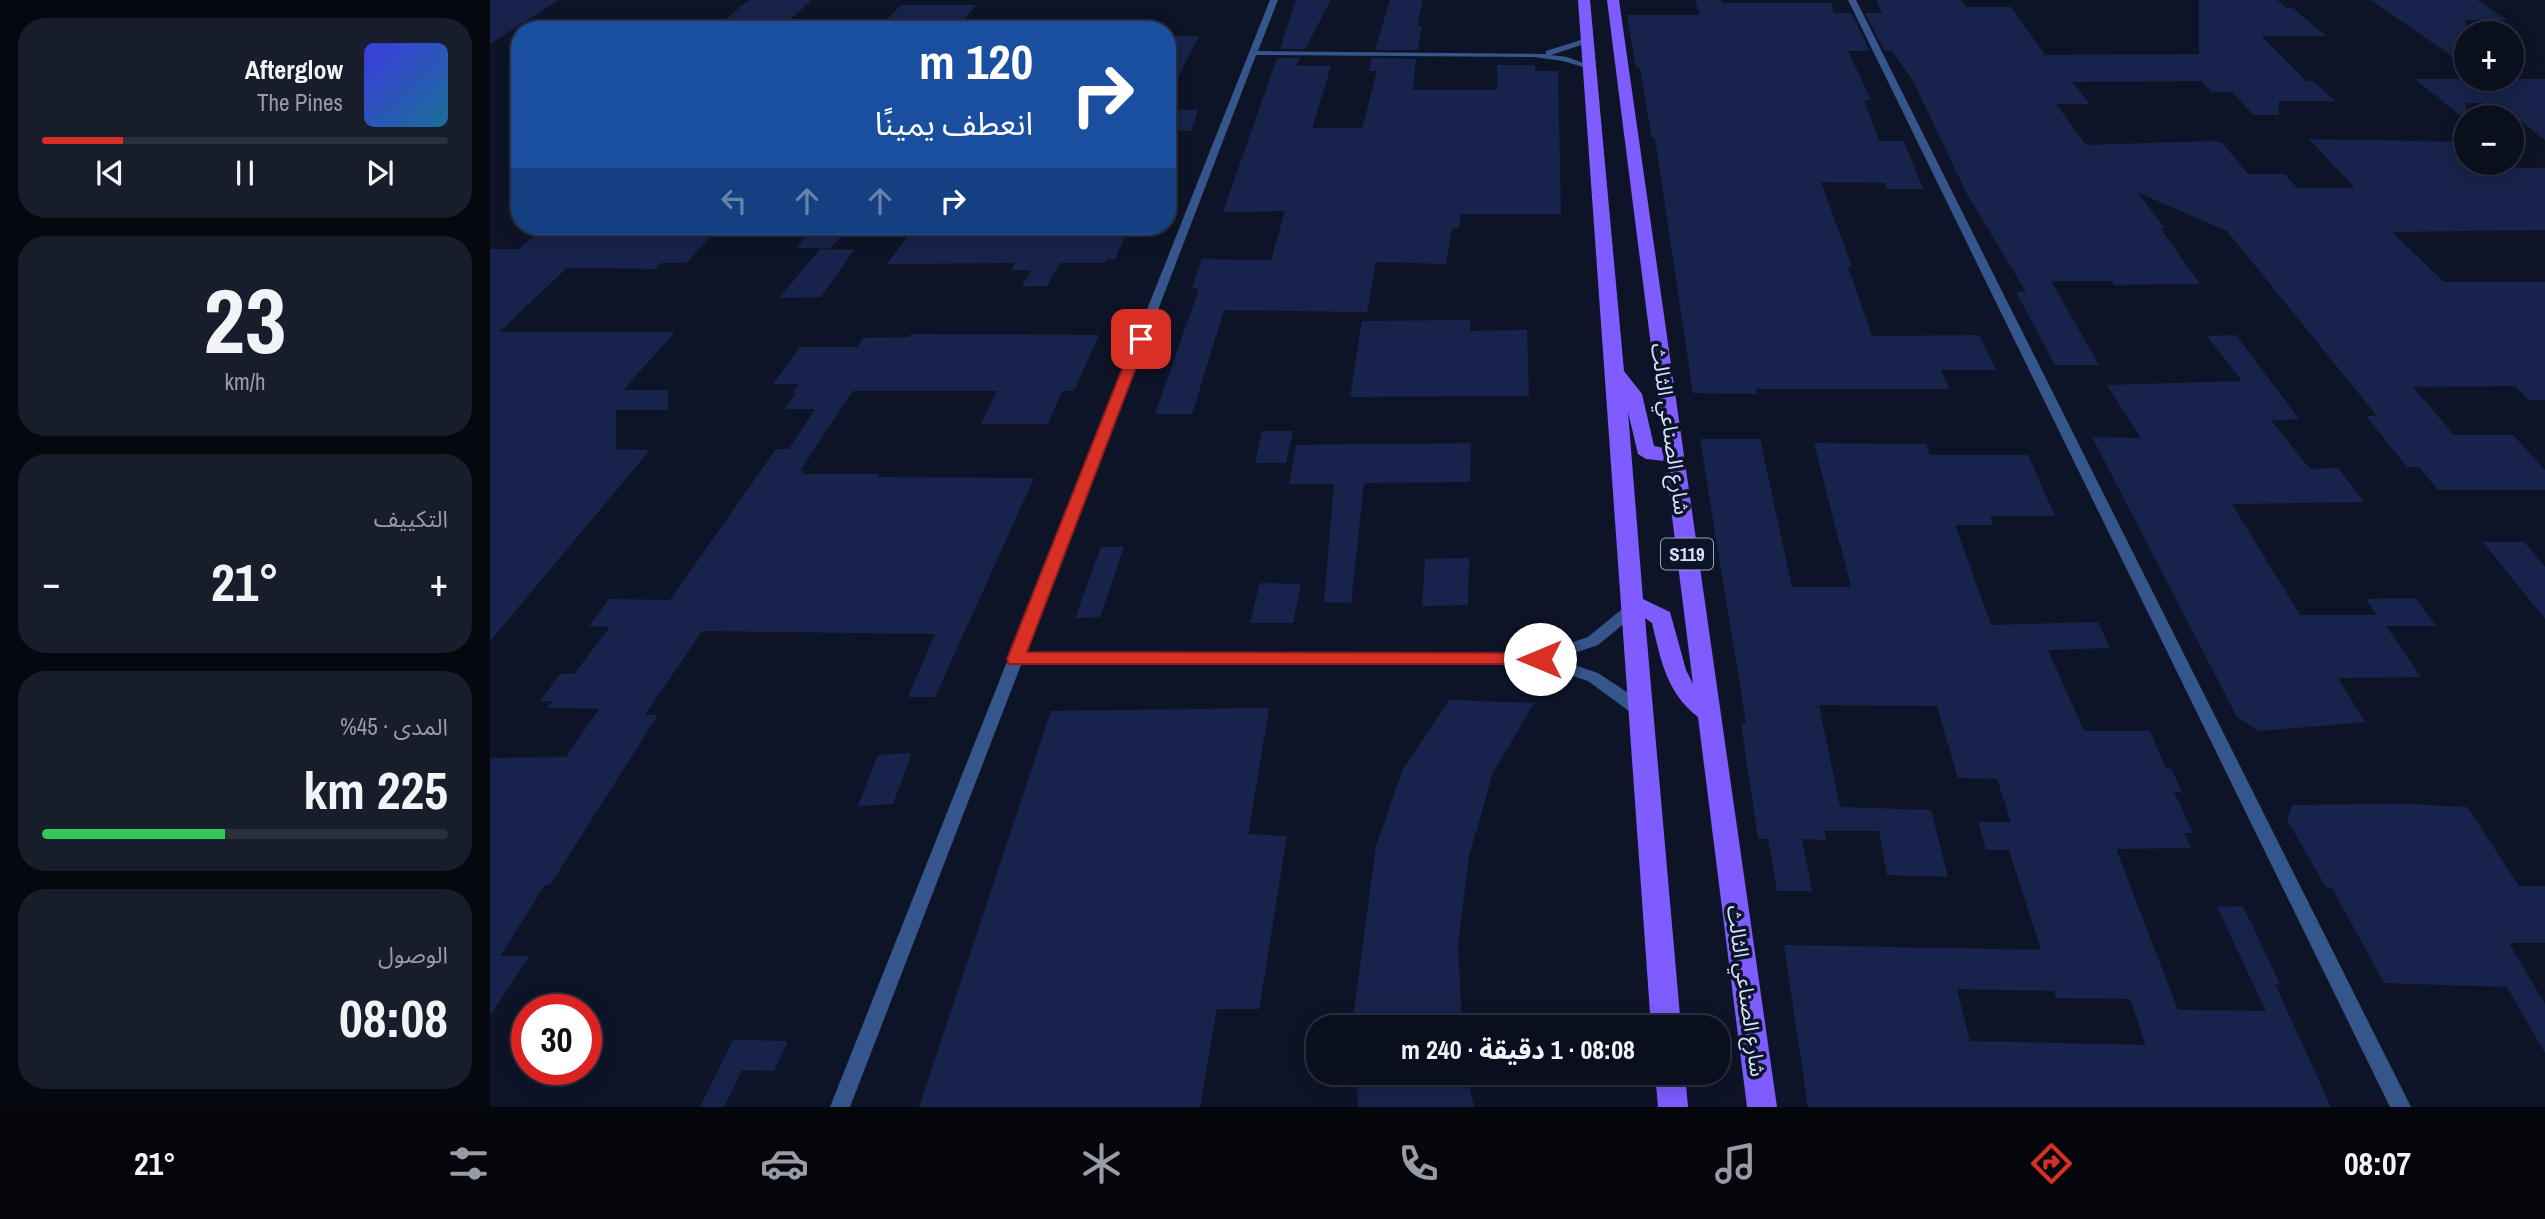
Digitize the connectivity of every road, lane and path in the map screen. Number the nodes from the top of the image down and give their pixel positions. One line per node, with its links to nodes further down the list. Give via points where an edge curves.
1 (1274, 0): 6 (street)
2 (1584, 0): 5 (main road)
3 (1614, 0): 10 (main road, شارع الصناعي الثالث / S119)
4 (1852, 0): 21 (street)
5 (1587, 40): 7 (street); 8 (main road)
6 (1253, 53): 7 (street); 12 (street)
7 (1534, 55): 8 (street)
8 (1590, 67): 9 (main road)
9 (1615, 371): 10 (main road, via 1633,394 1645,449); 11 (main road)
10 (1673, 455): 15 (main road, شارع الصناعي الثالث / S119)
11 (1632, 609): 13 (street, via 1593,641); 14 (main road); 15 (main road, via 1644,607 1662,618 1674,673 1693,702)
12 (1015, 659): 13 (street); 18 (street)
13 (1540, 659): 14 (street, via 1593,677)
14 (1639, 709): 16 (main road)
15 (1708, 712): 20 (main road, شارع الصناعي الثالث / S119)
16 (1665, 1015)
17 (1671, 1085): 19 (main road)
18 (840, 1107)
19 (1673, 1107)
20 (1762, 1107)
21 (2401, 1107)

